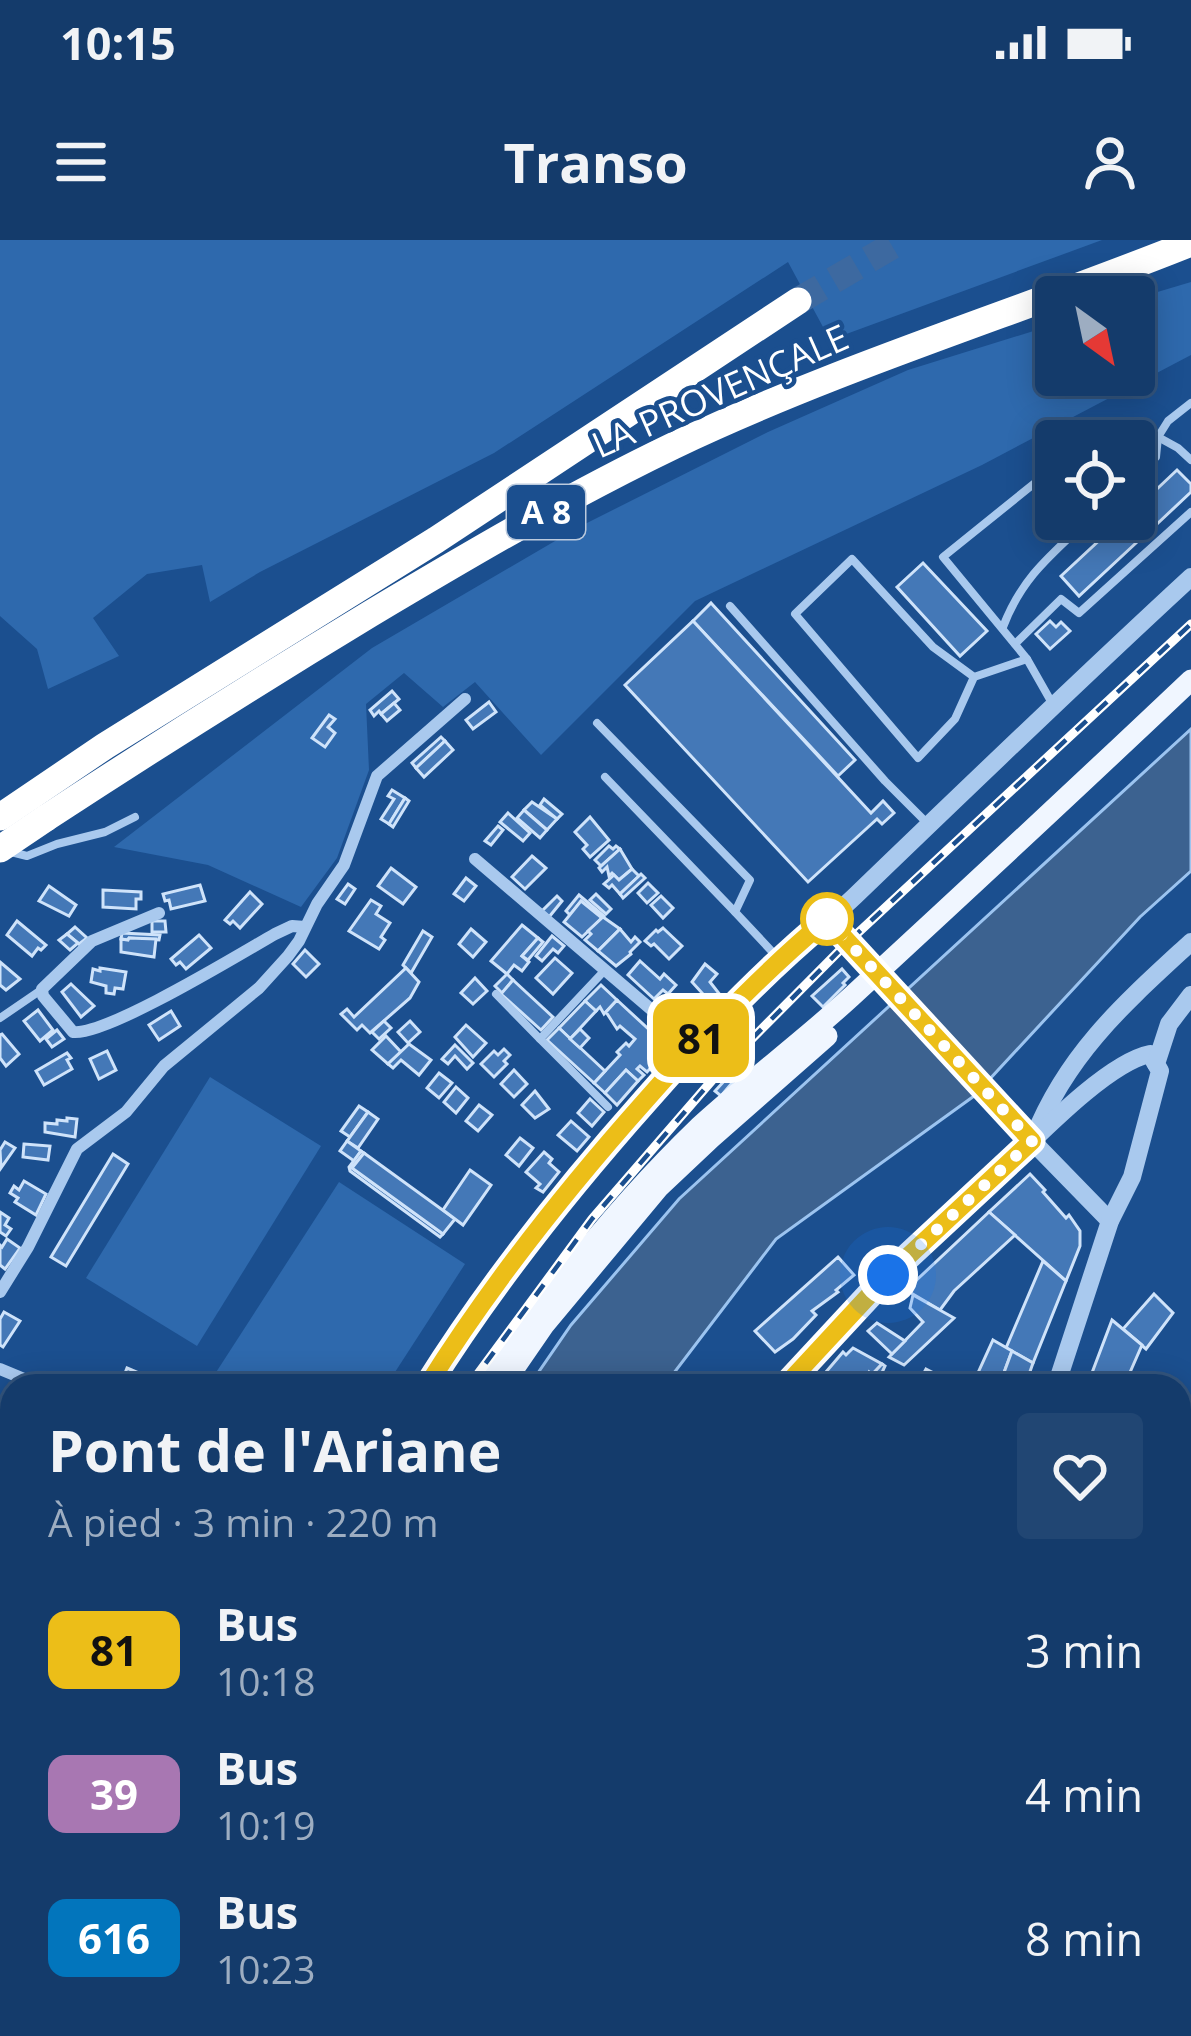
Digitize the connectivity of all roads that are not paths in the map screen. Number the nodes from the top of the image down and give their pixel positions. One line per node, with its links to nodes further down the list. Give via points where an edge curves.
1 (1191, 243): 23 (highway, LA PROVENÇALE / A 8, via 829,379 626,469)
2 (798, 301): 23 (highway, LA PROVENÇALE / A 8, via 104,746)
3 (1191, 403): 5 (lane)
4 (1155, 435): 5 (lane)
5 (1158, 437): 6 (lane); 7 (lane)
6 (1155, 458)
7 (1191, 460)
8 (1035, 483): 13 (lane, via 944,557)
9 (1191, 512): 14 (lane, via 1079,613 1060,599)
10 (1066, 540): 13 (lane, via 1014,599)
11 (1191, 578): 20 (street)
12 (730, 606): 26 (lane)
13 (1003, 627): 14 (lane)
14 (1015, 644): 15 (lane)
15 (1027, 659): 16 (lane); 20 (lane)
16 (974, 677): 16 (lane, via 933,647 852,559 795,614 918,758 955,719)
17 (1191, 680): 48 (main road, via 688,1138 598,1236)
18 (465, 699): 32 (street, via 377,776 344,865)
19 (1191, 700): 49 (main road, via 659,1187)
20 (1053, 705): 26 (street)
21 (597, 723): 29 (lane, via 750,880)
22 (604, 778): 29 (lane)
23 (36, 808): 24 (highway, LA PROVENÇALE / A 8); 27 (highway, LA PROVENÇALE / A 8, bridge)
24 (0, 817)
25 (135, 817): 27 (lane, via 27,856)
26 (928, 824): 31 (street)
27 (0, 847)
28 (475, 859): 35 (street)
29 (735, 912): 34 (lane)
30 (159, 914): 36 (street, via 92,941)
31 (827, 919): 34 (street); 44 (street, bridge)
32 (305, 927): 36 (street, via 292,926 84,1034 63,1023); 46 (street, via 259,988 77,1149)
33 (1191, 942): 44 (street, via 1099,1030)
34 (780, 960): 41 (street)
35 (605, 970): 40 (lane); 41 (street)
36 (42, 989): 39 (lane)
37 (496, 994): 40 (lane)
38 (1191, 995): 42 (street, via 1169,1024)
39 (0, 1018)
40 (540, 1039): 43 (lane)
41 (691, 1050): 47 (street, via 509,1263)
42 (1156, 1064): 44 (street, via 1150,1054 1130,1060); 45 (street, via 1132,1177)
43 (608, 1107)
44 (1032, 1141): 45 (street); 50 (street)
45 (1110, 1221): 51 (street)
46 (0, 1292)
47 (435, 1374)
48 (492, 1374)
49 (510, 1374)
50 (795, 1374)
51 (1060, 1374)

